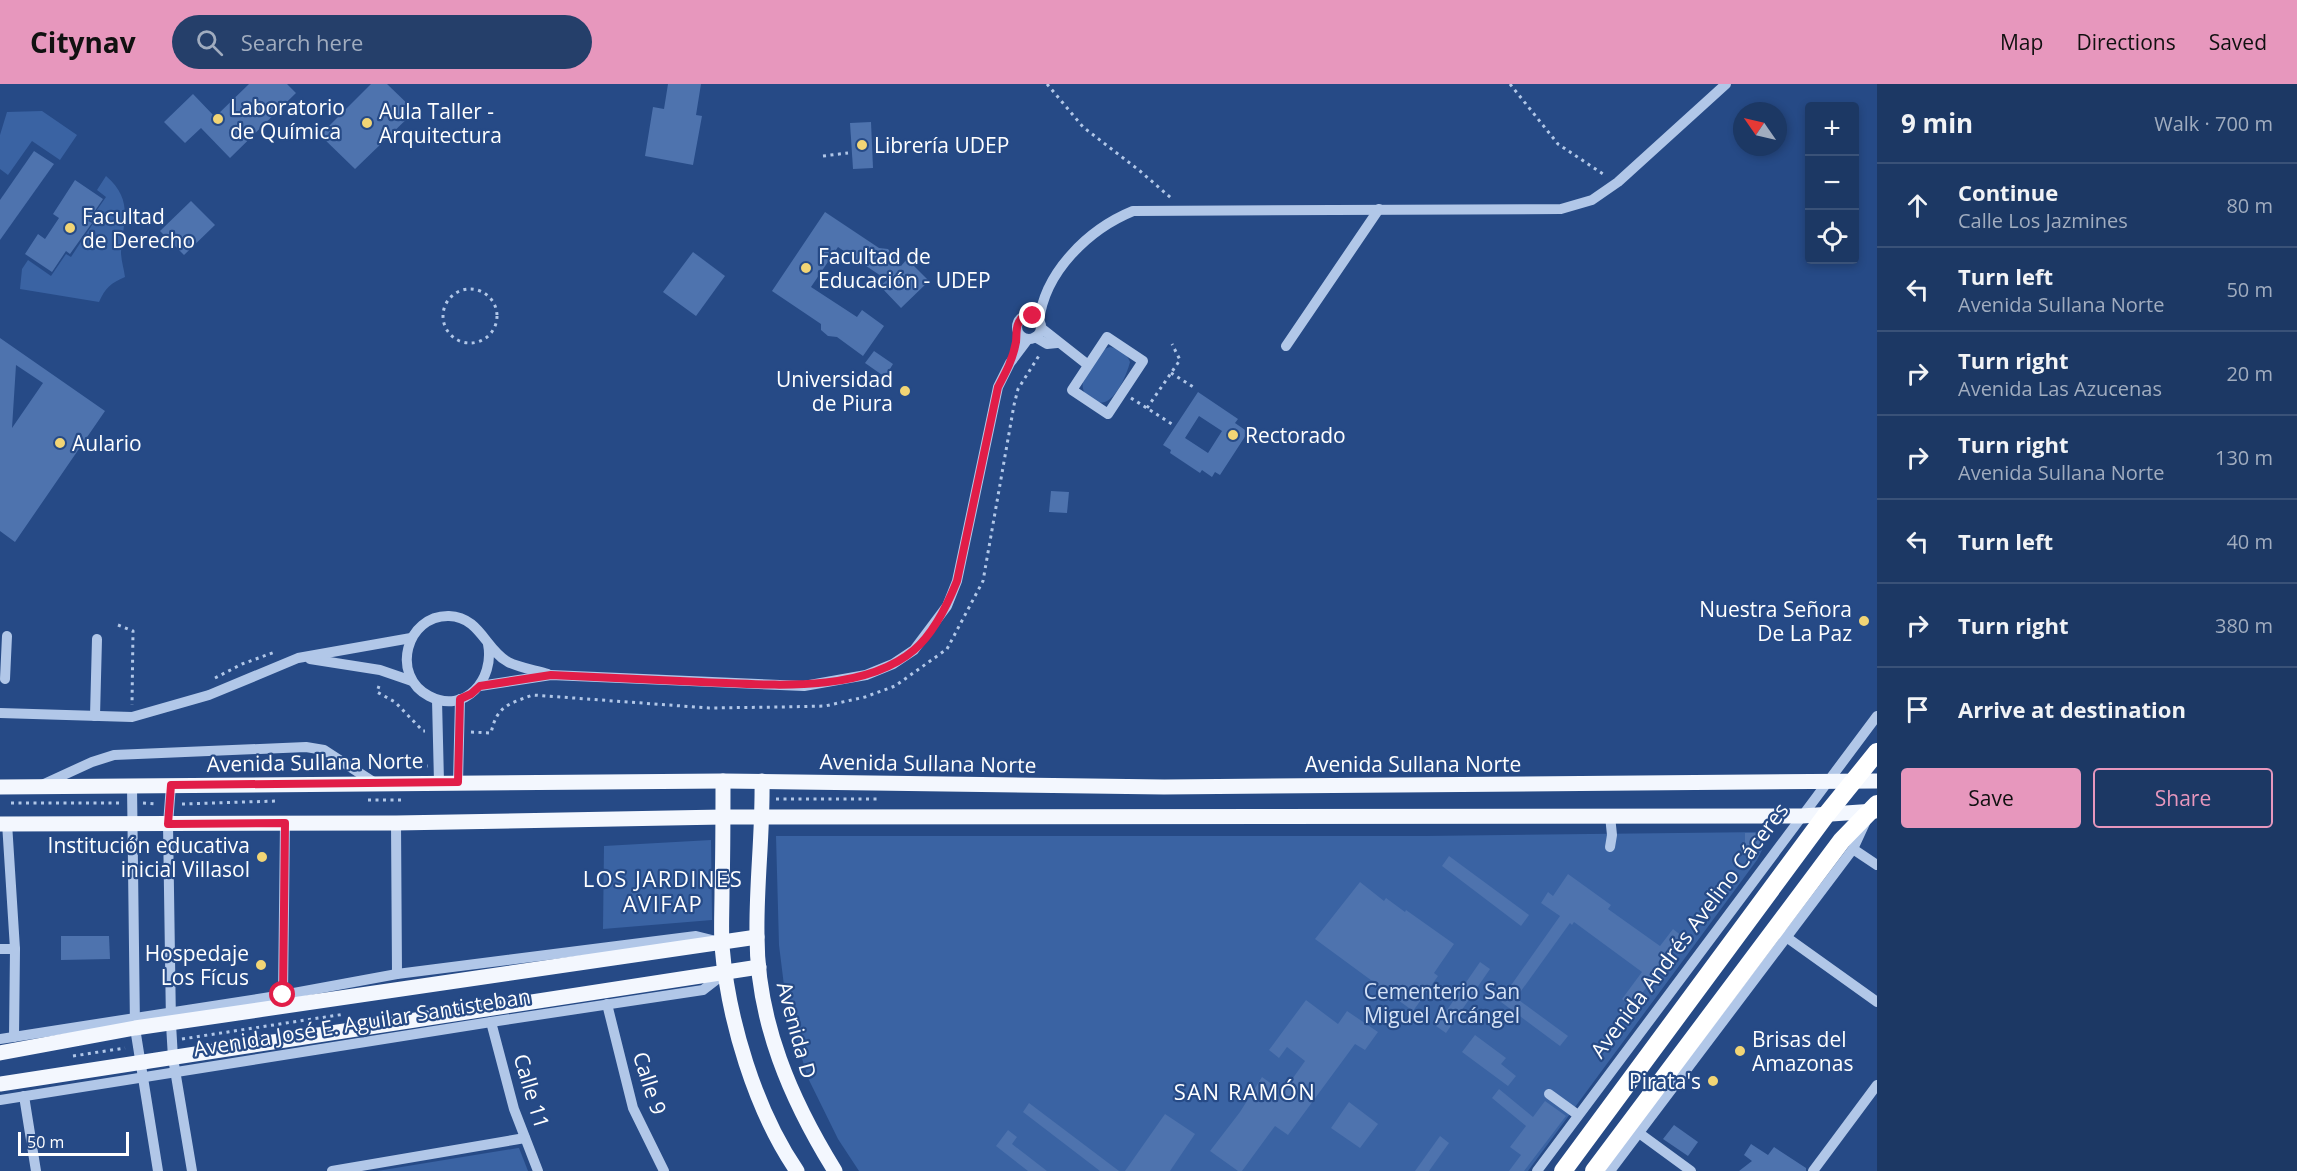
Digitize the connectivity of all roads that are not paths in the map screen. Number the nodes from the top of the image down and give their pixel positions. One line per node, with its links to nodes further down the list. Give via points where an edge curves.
1 (1726, 84): 2 (street, via 1618,183 1592,200 1561,209)
2 (1379, 209): 3 (street, via 1133,211 1094,234 1054,275); 7 (street)
3 (1045, 303): 4 (street); 6 (street)
4 (1024, 316): 5 (street); 6 (street, via 1033,316)
5 (1017, 328): 6 (street, via 1020,335); 8 (street)
6 (1037, 333): 8 (street); 9 (street, via 1047,344 1057,343)
7 (1286, 346)
8 (1010, 363): 15 (street, via 998,387 957,581 947,606 914,650 866,675 804,686)
9 (1089, 365): 9 (street, via 1072,390 1108,414 1143,361 1107,337)
10 (8, 636): 16 (street)
11 (411, 638): 13 (street, via 426,622 449,616 473,624); 14 (street); 17 (street, via 405,660)
12 (97, 639): 22 (street)
13 (488, 644): 15 (street, via 509,662); 18 (street, via 489,666)
14 (298, 658): 17 (street, via 370,668); 22 (street, via 166,709 132,717)
15 (551, 675): 18 (street)
16 (5, 679)
17 (412, 681): 19 (street, via 423,693)
18 (480, 686): 20 (street)
19 (437, 699): 20 (street); 29 (street)
20 (460, 699): 30 (street)
21 (0, 713): 22 (street)
22 (95, 716)
23 (1877, 716): 31 (street, Avenida Andrés Avelino Cáceres)
24 (1877, 752): 27 (highway, Avenida Andrés Avelino Cáceres)
25 (723, 781): 26 (main road, Avenida Sullana Norte); 30 (main road, Avenida Sullana Norte); 41 (main road)
26 (762, 781): 31 (main road, Avenida Sullana Norte, via 1164,787); 42 (main road, Avenida D)
27 (1855, 781): 28 (main road, Avenida Sullana Norte); 31 (main road, Avenida Sullana Norte); 38 (highway, Avenida Andrés Avelino Cáceres)
28 (1877, 781)
29 (438, 782): 30 (main road, Avenida Sullana Norte); 32 (main road, Avenida Sullana Norte)
30 (458, 782)
31 (1827, 782): 40 (street, Avenida Andrés Avelino Cáceres)
32 (375, 783): 33 (main road, Avenida Sullana Norte); 36 (street, via 324,750 306,747 114,755)
33 (171, 785): 34 (main road, Avenida Sullana Norte); 47 (street)
34 (132, 786): 36 (main road, Avenida Sullana Norte); 46 (street)
35 (0, 787): 36 (main road, Avenida Sullana Norte)
36 (37, 787)
37 (1875, 809): 38 (main road); 49 (street); 51 (highway, via 1842,840)
38 (1826, 815): 40 (main road); 87 (highway, Avenida Andrés Avelino Cáceres)
39 (1610, 816): 40 (main road); 42 (main road); 48 (street)
40 (1802, 816): 75 (street, Avenida Andrés Avelino Cáceres)
41 (723, 817): 42 (main road); 44 (main road); 53 (main road)
42 (763, 818): 52 (main road, Avenida D)
43 (285, 823): 44 (main road); 47 (main road); 59 (street)
44 (396, 823): 58 (street)
45 (3, 824): 46 (main road); 55 (street)
46 (131, 824): 47 (main road); 64 (street)
47 (168, 824): 62 (street)
48 (1610, 847)
49 (1853, 849): 50 (street); 51 (street)
50 (1877, 865)
51 (1780, 933): 60 (street); 76 (street); 88 (highway)
52 (756, 937): 53 (main road, Avenida José E. Aguilar Santisteban); 56 (main road, Avenida D)
53 (722, 943): 57 (main road); 58 (street, Avenida José E. Aguilar Santisteban, via 696,936); 62 (main road, Avenida José E. Aguilar Santisteban)
54 (0, 949): 55 (street)
55 (15, 949): 65 (street)
56 (759, 967): 57 (main road, Avenida José E. Aguilar Santisteban); 85 (main road, Avenida D, via 764,1008 787,1083)
57 (725, 973): 61 (street, Avenida José E. Aguilar Santisteban, via 703,990); 68 (main road, Avenida José E. Aguilar Santisteban); 84 (main road, via 743,1054 780,1144)
58 (397, 974): 59 (street, Avenida José E. Aguilar Santisteban)
59 (283, 995): 62 (street, Avenida José E. Aguilar Santisteban)
60 (1877, 1002)
61 (607, 1004): 63 (street, Avenida José E. Aguilar Santisteban); 83 (street, Calle 9, via 633,1108)
62 (171, 1018): 64 (main road, Avenida José E. Aguilar Santisteban); 68 (street)
63 (491, 1022): 68 (street, Avenida José E. Aguilar Santisteban); 77 (street, Calle 11)
64 (135, 1023): 65 (street, Avenida José E. Aguilar Santisteban); 67 (main road, Avenida José E. Aguilar Santisteban); 69 (street)
65 (14, 1037): 66 (street, Avenida José E. Aguilar Santisteban)
66 (0, 1039)
67 (0, 1053)
68 (174, 1065): 69 (main road, Avenida José E. Aguilar Santisteban); 80 (street)
69 (140, 1070): 70 (main road, Avenida José E. Aguilar Santisteban); 73 (street, Avenida José E. Aguilar Santisteban); 79 (street)
70 (0, 1084)
71 (1877, 1085): 91 (street)
72 (1550, 1094): 75 (street)
73 (24, 1096): 74 (street, Avenida José E. Aguilar Santisteban); 78 (street)
74 (0, 1100)
75 (1578, 1115): 86 (street, Avenida Andrés Avelino Cáceres)
76 (1639, 1133): 89 (street); 90 (street)
77 (525, 1138): 81 (street); 82 (street, Calle 11)
78 (36, 1171)
79 (158, 1171)
80 (192, 1171)
81 (332, 1171)
82 (538, 1171)
83 (664, 1171)
84 (797, 1171)
85 (835, 1171)
86 (1537, 1171)
87 (1563, 1171)
88 (1594, 1171)
89 (1610, 1171)
90 (1691, 1171)
91 (1813, 1171)

